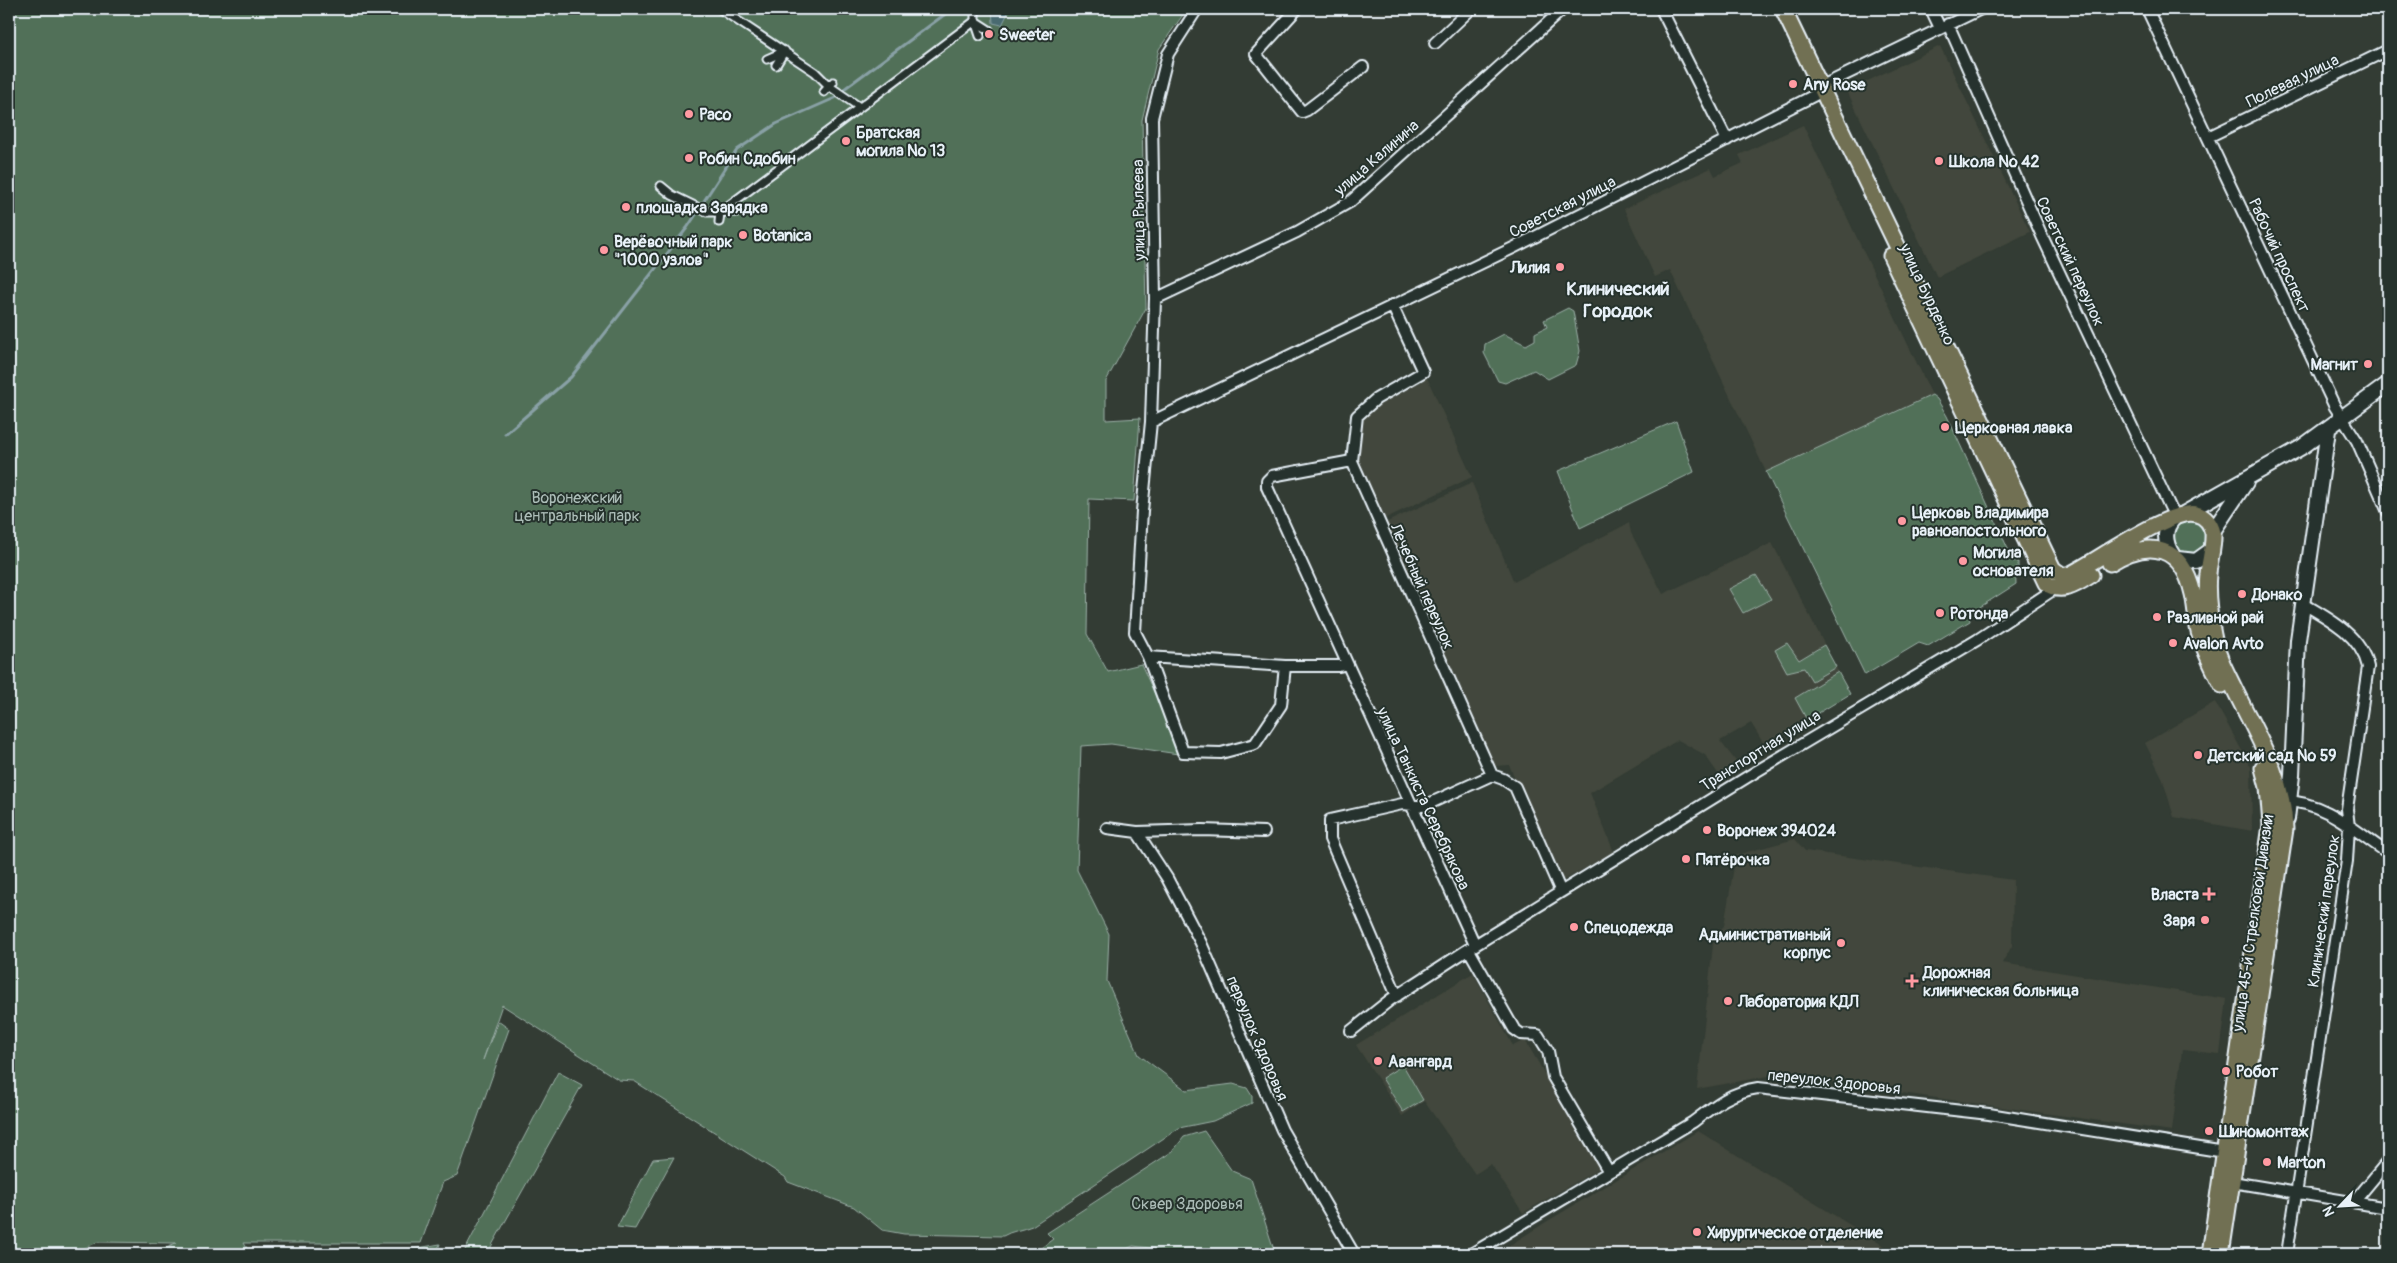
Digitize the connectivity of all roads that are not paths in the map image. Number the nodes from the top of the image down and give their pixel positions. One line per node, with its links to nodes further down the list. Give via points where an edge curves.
1 (720, 9): 18 (street)
2 (975, 9): 13 (street)
3 (1197, 9): 33 (street, улица Рылеева, via 1168,54 1152,118)
4 (1297, 9): 22 (street, via 1256,54 1302,112)
5 (1471, 9): 17 (street)
6 (1563, 9): 33 (street, улица Калинина, via 1350,202 1297,232)
7 (1661, 9): 26 (street)
8 (1772, 9): 23 (main road, улица Бурденко)
9 (1783, 9): 23 (main road, улица Бурденко)
10 (1931, 9): 14 (street, Советский переулок)
11 (1981, 9): 14 (street, Советская улица)
12 (2147, 9): 25 (street, Рабочий проспект)
13 (974, 21): 15 (street); 16 (street); 24 (street, via 928,51)
14 (1944, 26): 23 (street, Советская улица); 42 (street, Советский переулок)
15 (989, 30)
16 (980, 36)
17 (1435, 43)
18 (786, 50): 20 (street); 21 (street); 24 (street, via 816,72 829,87)
19 (2388, 50): 25 (street, Полевая улица)
20 (767, 59)
21 (776, 64)
22 (1363, 67)
23 (1818, 91): 26 (street, Советская улица); 46 (main road, улица Бурденко, via 2047,560 2056,572); 47 (main road, улица Бурденко, via 2042,576)
24 (858, 106): 28 (street)
25 (2208, 138): 36 (street, Рабочий проспект)
26 (1728, 140): 34 (street, Советская улица)
27 (784, 151): 28 (street)
28 (789, 160): 30 (street)
29 (661, 186): 30 (street, via 706,212)
30 (720, 212): 31 (street); 32 (street)
31 (736, 212)
32 (722, 221)
33 (1155, 299): 37 (street, улица Рылеева)
34 (1392, 305): 37 (street, Советская улица); 39 (street, via 1424,372 1376,399 1357,416)
35 (2388, 384): 36 (main road)
36 (2342, 420): 38 (main road); 41 (street, Рабочий проспект, via 2357,441)
37 (1151, 422): 49 (street, via 1135,632)
38 (2328, 430): 40 (main road); 48 (main road)
39 (1352, 462): 50 (street, улица Танкиста Серебрякова, via 1272,476 1266,480); 52 (street, Лечебный переулок)
40 (2248, 480): 42 (main road); 43 (main road)
41 (2388, 512)
42 (2177, 513): 43 (main road, via 2203,517); 45 (main road, via 2165,536); 46 (main road)
43 (2213, 531): 44 (main road)
44 (2210, 551): 45 (main road, via 2196,561); 53 (main road, улица 45-й Стрелковой Дивизии, via 2208,606 2214,641 2223,666 2267,753)
45 (2175, 557): 47 (main road, via 2159,550 2134,551 2073,585); 53 (main road, улица 45-й Стрелковой Дивизии, via 2192,590 2201,640 2211,665)
46 (2067, 576): 47 (street, Транспортная улица)
47 (2056, 589): 60 (street, Транспортная улица)
48 (2302, 602): 53 (main road); 55 (street, Клинический переулок, via 2356,640 2366,657 2368,667 2346,809)
49 (1148, 657): 51 (street); 51 (street, via 1183,752 1220,753 1255,744 1281,705)
50 (1347, 664): 51 (street); 54 (street, улица Танкиста Серебрякова)
51 (1285, 666)
52 (1492, 775): 54 (street, via 1424,806); 60 (street, via 1515,787)
53 (2281, 801): 55 (street, via 2318,807); 64 (main road, улица 45-й Стрелковой Дивизии, via 2271,824); 64 (main road, улица 45-й Стрелковой Дивизии, via 2285,829)
54 (1410, 805): 61 (street, улица Танкиста Серебрякова); 62 (street, via 1330,820 1330,839)
55 (2349, 827): 59 (street); 68 (street, Клинический переулок, via 2347,861)
56 (1107, 828): 57 (street)
57 (1137, 832): 58 (street); 71 (street, переулок Здоровья, via 1167,878 1201,943 1282,1130)
58 (1264, 832)
59 (2388, 853)
60 (1561, 892): 61 (street, Транспортная улица)
61 (1472, 948): 62 (street, Транспортная улица); 66 (street, улица Танкиста Серебрякова, via 1514,1029 1521,1034 1538,1035 1548,1051 1553,1077)
62 (1397, 996): 63 (street, Транспортная улица)
63 (1351, 1031)
64 (2231, 1153): 66 (street, переулок Здоровья, via 1988,1114 1758,1088 1741,1090 1722,1099 1693,1122); 67 (main road, улица 45-й Стрелковой Дивизии); 73 (main road, улица 45-й Стрелковой Дивизии)
65 (2388, 1162): 69 (street)
66 (1609, 1172): 72 (street, переулок Здоровья)
67 (2232, 1182): 68 (street); 74 (main road, улица 45-й Стрелковой Дивизии)
68 (2297, 1192): 69 (street); 75 (street, Клинический переулок)
69 (2354, 1202): 70 (street)
70 (2388, 1208)
71 (1354, 1254)
72 (1471, 1254)
73 (2210, 1254)
74 (2221, 1254)
75 (2287, 1254)

